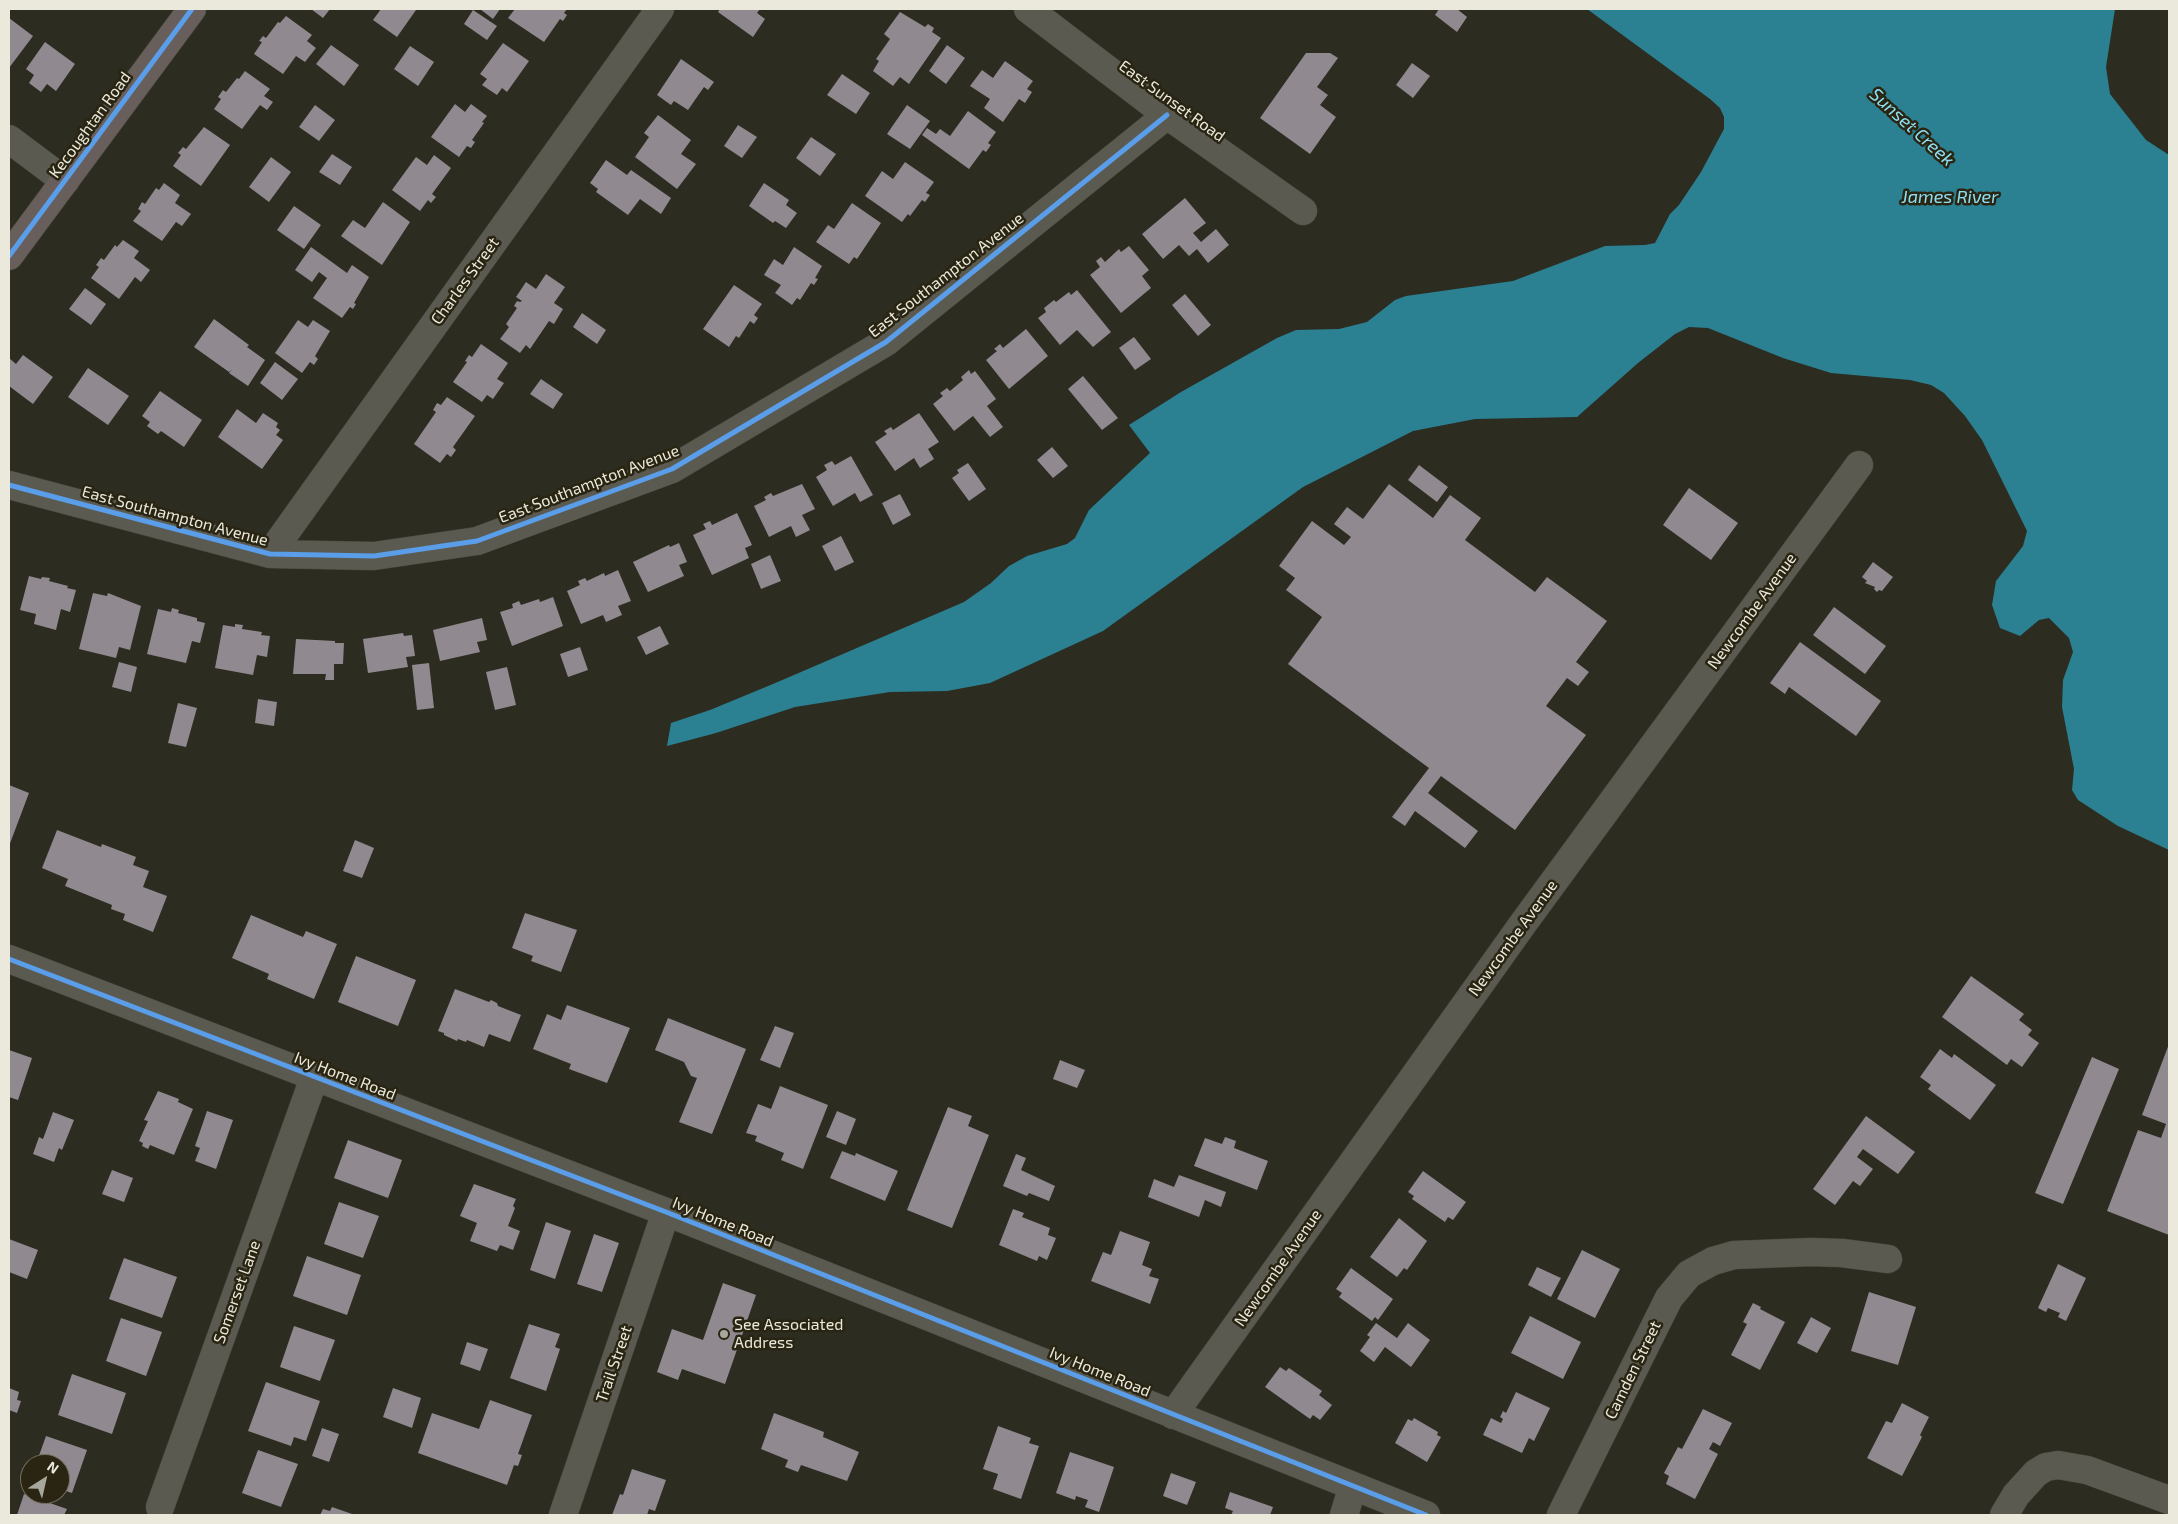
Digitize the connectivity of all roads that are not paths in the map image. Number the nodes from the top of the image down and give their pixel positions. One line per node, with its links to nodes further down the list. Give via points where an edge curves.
1 (192, 9): 6 (main road, Kecoughtan Road)
2 (660, 9): 11 (street, Charles Street)
3 (1028, 9): 4 (street, East Sunset Road)
4 (1167, 115): 7 (street, East Sunset Road); 11 (street, East Southampton Avenue, via 886,342 672,469 477,541 374,556)
5 (9, 140): 6 (street)
6 (65, 181): 8 (main road, Kecoughtan Road)
7 (1302, 211)
8 (9, 256)
9 (1859, 465): 16 (street, Newcombe Avenue, via 1522,926)
10 (9, 485): 11 (street, East Southampton Avenue)
11 (270, 554)
12 (9, 959): 13 (street, Ivy Home Road)
13 (314, 1078): 14 (street, Ivy Home Road); 19 (street, Somerset Lane)
14 (666, 1212): 16 (street, Ivy Home Road); 20 (street, Trail Street)
15 (1888, 1259): 23 (street, Camden Street, via 1811,1252 1734,1255 1713,1261 1689,1274 1669,1298)
16 (1174, 1415): 17 (street, Ivy Home Road)
17 (1353, 1486): 21 (street); 22 (street, Ivy Home Road)
18 (2169, 1500): 24 (street, via 2087,1470 2058,1465 2036,1473 2016,1495)
19 (160, 1507)
20 (563, 1515)
21 (1344, 1515)
22 (1426, 1515)
23 (1561, 1515)
24 (2004, 1515)

